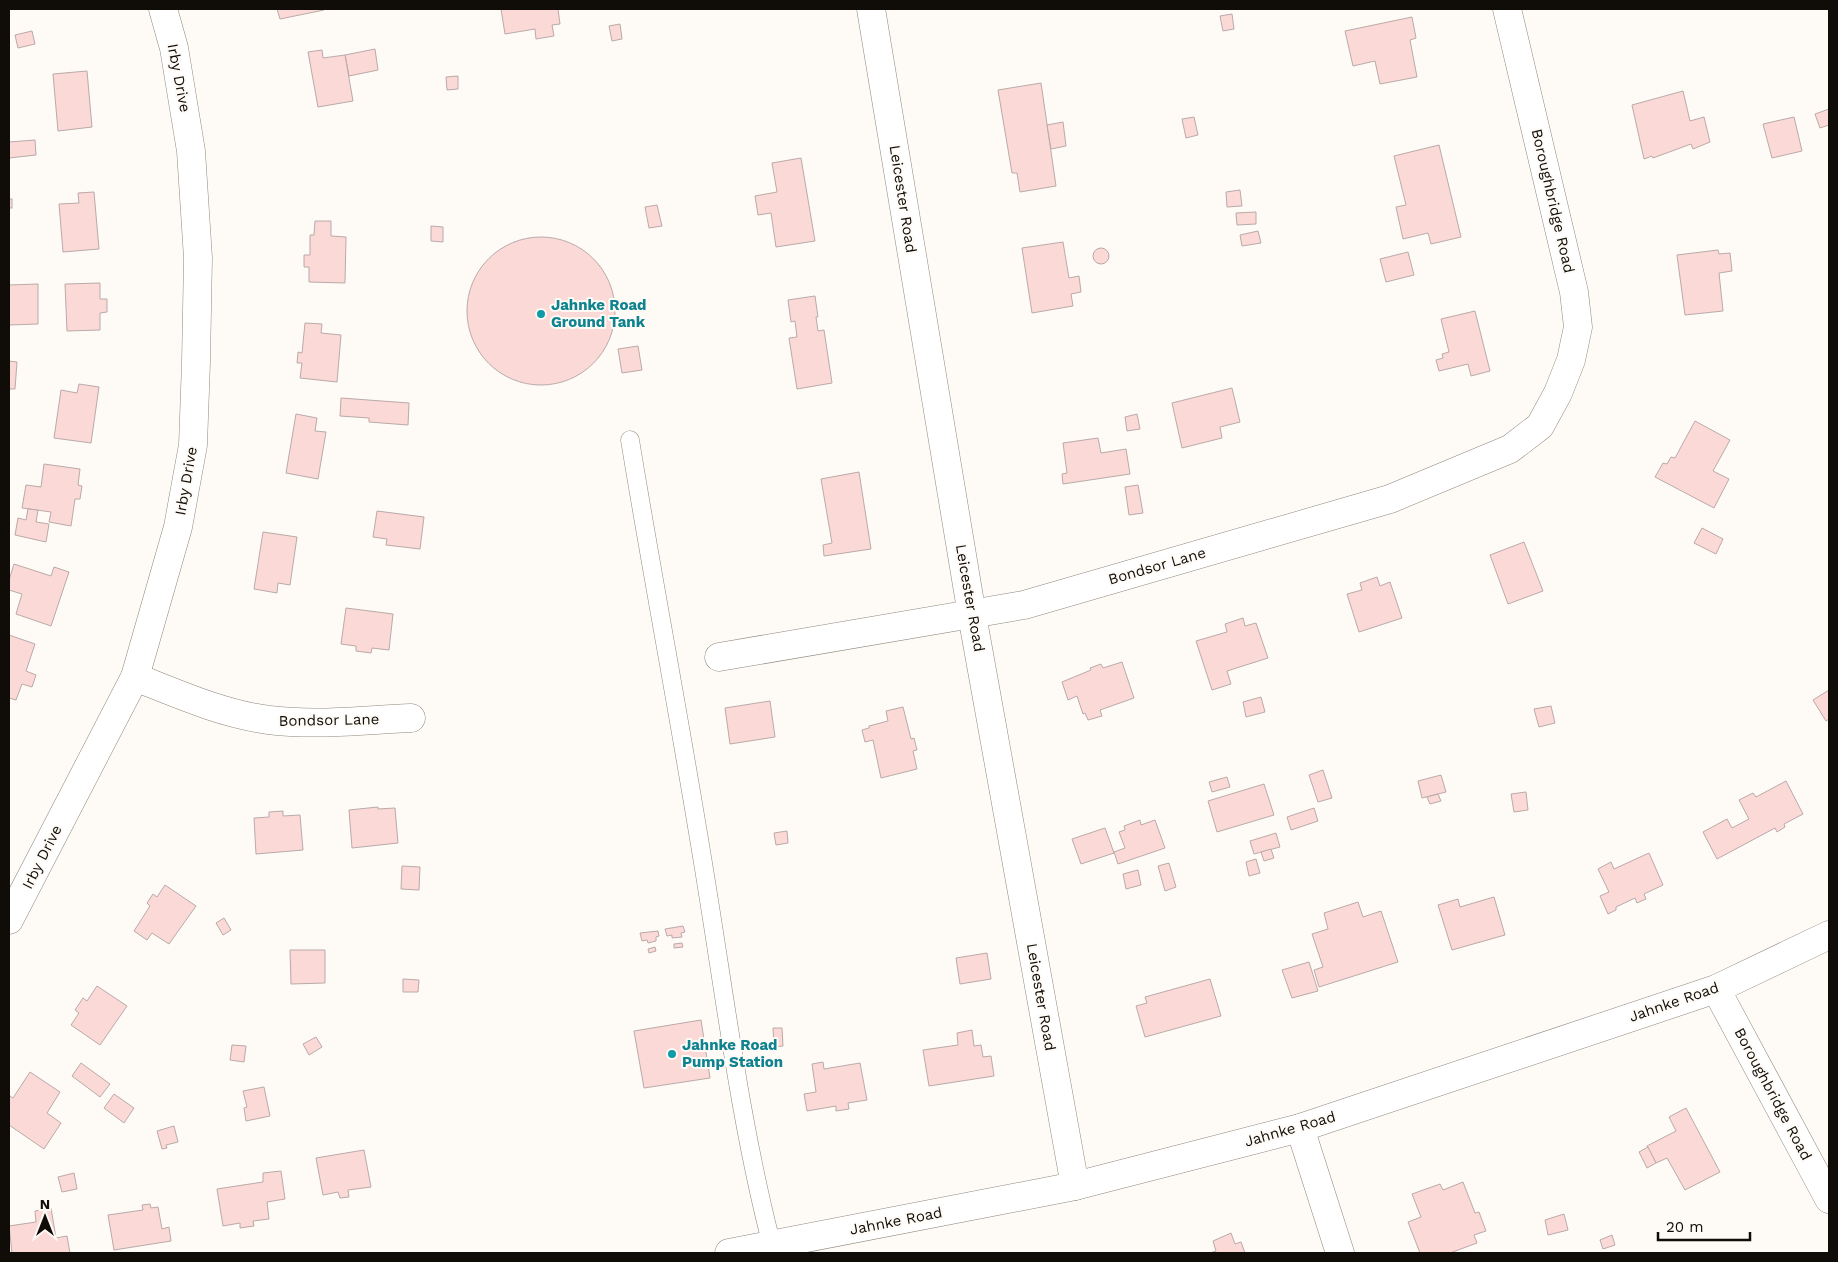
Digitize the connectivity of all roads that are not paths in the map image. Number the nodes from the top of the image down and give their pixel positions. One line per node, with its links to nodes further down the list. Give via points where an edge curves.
1 (163, 9): 8 (street, Irby Drive, via 174,48 192,151 198,258 196,381 193,445 178,527)
2 (872, 9): 6 (street, Leicester Road)
3 (1507, 9): 4 (street, Boroughbridge Road, via 1574,292 1578,327 1571,360)
4 (1558, 393): 6 (street, Bondsor Lane, via 1540,426 1510,449 1390,499 1024,605)
5 (630, 440): 16 (lane, via 743,1118)
6 (972, 615): 7 (street, Bondsor Lane); 14 (street, Leicester Road)
7 (719, 657)
8 (135, 677): 9 (street, Bondsor Lane, via 217,708 268,720 310,723); 10 (street, Irby Drive)
9 (411, 718)
10 (9, 920)
11 (1829, 935): 12 (street, Jahnke Road)
12 (1716, 989): 13 (street, Jahnke Road); 15 (street, Boroughbridge Road)
13 (1300, 1128): 14 (street, Jahnke Road); 18 (street)
14 (1075, 1186): 16 (street, Jahnke Road)
15 (1829, 1199)
16 (773, 1250): 17 (street, Jahnke Road)
17 (729, 1253)
18 (1340, 1253)

